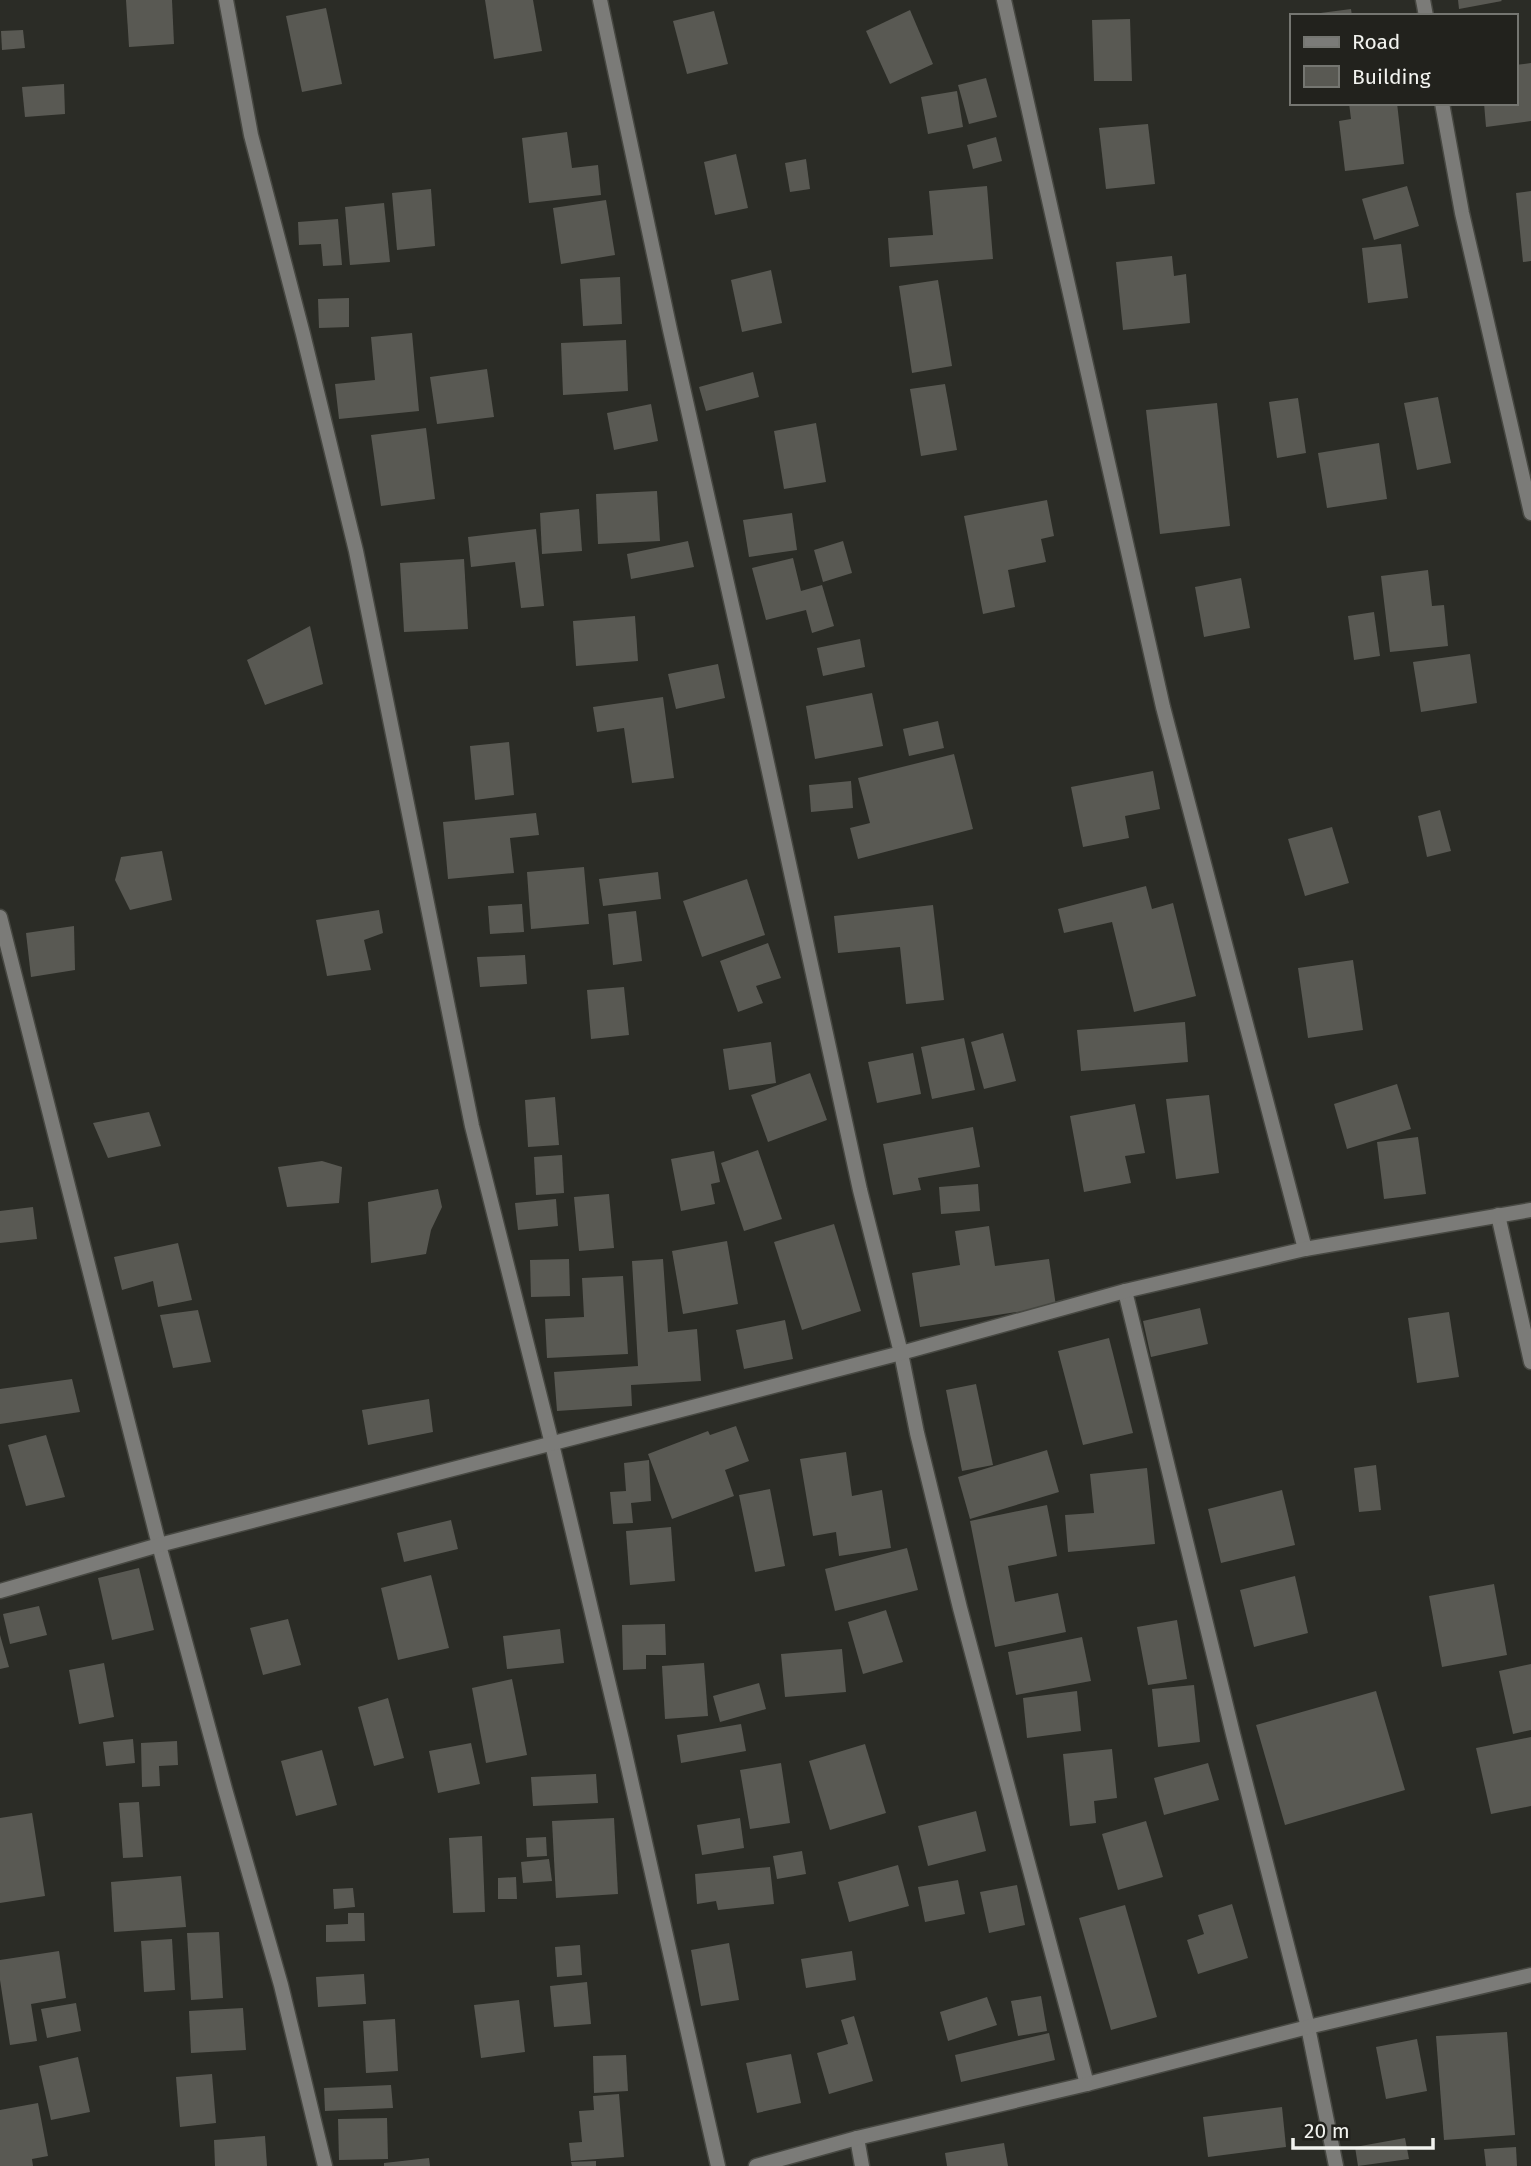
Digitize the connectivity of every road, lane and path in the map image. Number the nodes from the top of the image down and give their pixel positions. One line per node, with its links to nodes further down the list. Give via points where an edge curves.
1 (226, 0): 13 (street, via 251,135 356,551 472,1126)
2 (600, 0): 11 (street, via 860,1190)
3 (1004, 0): 9 (street, via 1163,707)
4 (1442, 105): 5 (street, via 1462,213)
5 (1531, 513)
6 (0, 917): 14 (street)
7 (1531, 1210): 8 (street)
8 (1498, 1215): 9 (street); 12 (street)
9 (1305, 1249): 10 (street)
10 (1125, 1291): 11 (street); 17 (street)
11 (901, 1353): 13 (street); 18 (street, via 960,1608)
12 (1531, 1362)
13 (552, 1444): 14 (street); 21 (street)
14 (159, 1545): 15 (street); 20 (street, via 281,1985)
15 (0, 1591)
16 (1531, 1975): 17 (street)
17 (1307, 2027): 18 (street); 24 (street)
18 (1087, 2084): 19 (street)
19 (857, 2138): 22 (street); 23 (street)
20 (325, 2166)
21 (718, 2166)
22 (756, 2166)
23 (862, 2166)
24 (1336, 2166)

